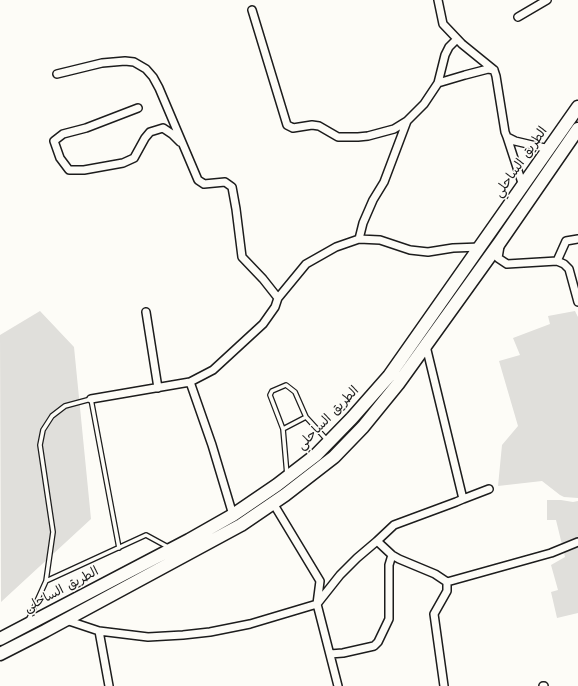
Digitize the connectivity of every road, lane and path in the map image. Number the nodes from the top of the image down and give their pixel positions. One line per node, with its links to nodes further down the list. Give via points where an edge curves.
1 (438, 0): 5 (street, via 442,24)
2 (547, 0): 4 (street)
3 (252, 10): 11 (street, via 287,125 293,128 312,125 326,129 338,137 358,137 387,132)
4 (518, 17)
5 (457, 39): 6 (street); 8 (street, via 444,55)
6 (494, 70): 8 (street, via 488,69); 13 (street)
7 (57, 74): 14 (street, via 102,63 134,62 153,77)
8 (438, 83): 11 (street, via 424,104)
9 (578, 107): 15 (highway, الطريق الساحلي)
10 (138, 108): 14 (street, via 63,134 54,141 60,158 69,170 123,163 134,158 150,132 163,128)
11 (407, 121): 17 (street, via 384,182 363,223)
12 (578, 129): 19 (highway, الطريق الساحلي)
13 (507, 137): 15 (street); 16 (street)
14 (183, 145): 22 (street, via 201,183 226,182 232,188 242,257)
15 (549, 149): 16 (highway, الطريق الساحلي)
16 (523, 186): 20 (highway, الطريق الساحلي)
17 (359, 239): 20 (street, via 380,240 410,250 428,252); 22 (street, via 336,247 306,264)
18 (578, 239): 21 (street, via 566,241)
19 (500, 242): 21 (street, via 498,258 507,264); 25 (highway, الطريق الساحلي)
20 (481, 247): 31 (highway, الطريق الساحلي, via 389,376)
21 (557, 261): 23 (street, via 569,269)
22 (278, 298): 26 (street, via 263,324 213,370)
23 (578, 302)
24 (146, 312): 27 (street)
25 (426, 346): 34 (street); 35 (highway, الطريق الساحلي, via 394,389 334,458)
26 (190, 382): 27 (street); 36 (street)
27 (158, 388): 28 (street)
28 (91, 398): 39 (lane); 42 (lane, via 65,406 52,416 43,430 40,445 54,532)
29 (306, 417): 30 (lane); 30 (lane, via 295,392 286,385 272,391 270,395); 31 (lane)
30 (283, 429): 32 (lane)
31 (329, 442): 32 (highway, الطريق الساحلي)
32 (287, 478): 36 (highway, الطريق الساحلي)
33 (489, 489): 34 (street)
34 (463, 499): 37 (street, via 394,525)
35 (273, 503): 44 (street, via 320,581); 45 (highway, الطريق الساحلي, via 195,552)
36 (233, 515): 40 (highway, الطريق الساحلي)
37 (377, 541): 41 (street); 44 (street, via 348,566)
38 (578, 542): 43 (street, via 551,553)
39 (119, 548): 40 (lane, via 146,535); 42 (lane)
40 (172, 549): 46 (highway, الطريق الساحلي)
41 (392, 554): 43 (street); 50 (street, via 389,565 390,619 378,642 374,646)
42 (46, 580): 46 (lane)
43 (447, 582): 53 (street, via 447,591 434,614)
44 (317, 604): 47 (street, via 250,624 210,632 148,637); 50 (street)
45 (66, 620): 47 (street); 49 (highway, الطريق الساحلي)
46 (26, 626): 48 (highway, الطريق الساحلي)
47 (99, 631): 51 (street)
48 (0, 639)
49 (0, 654)
50 (330, 654): 52 (street)
51 (109, 686)
52 (338, 686)
53 (444, 686)

